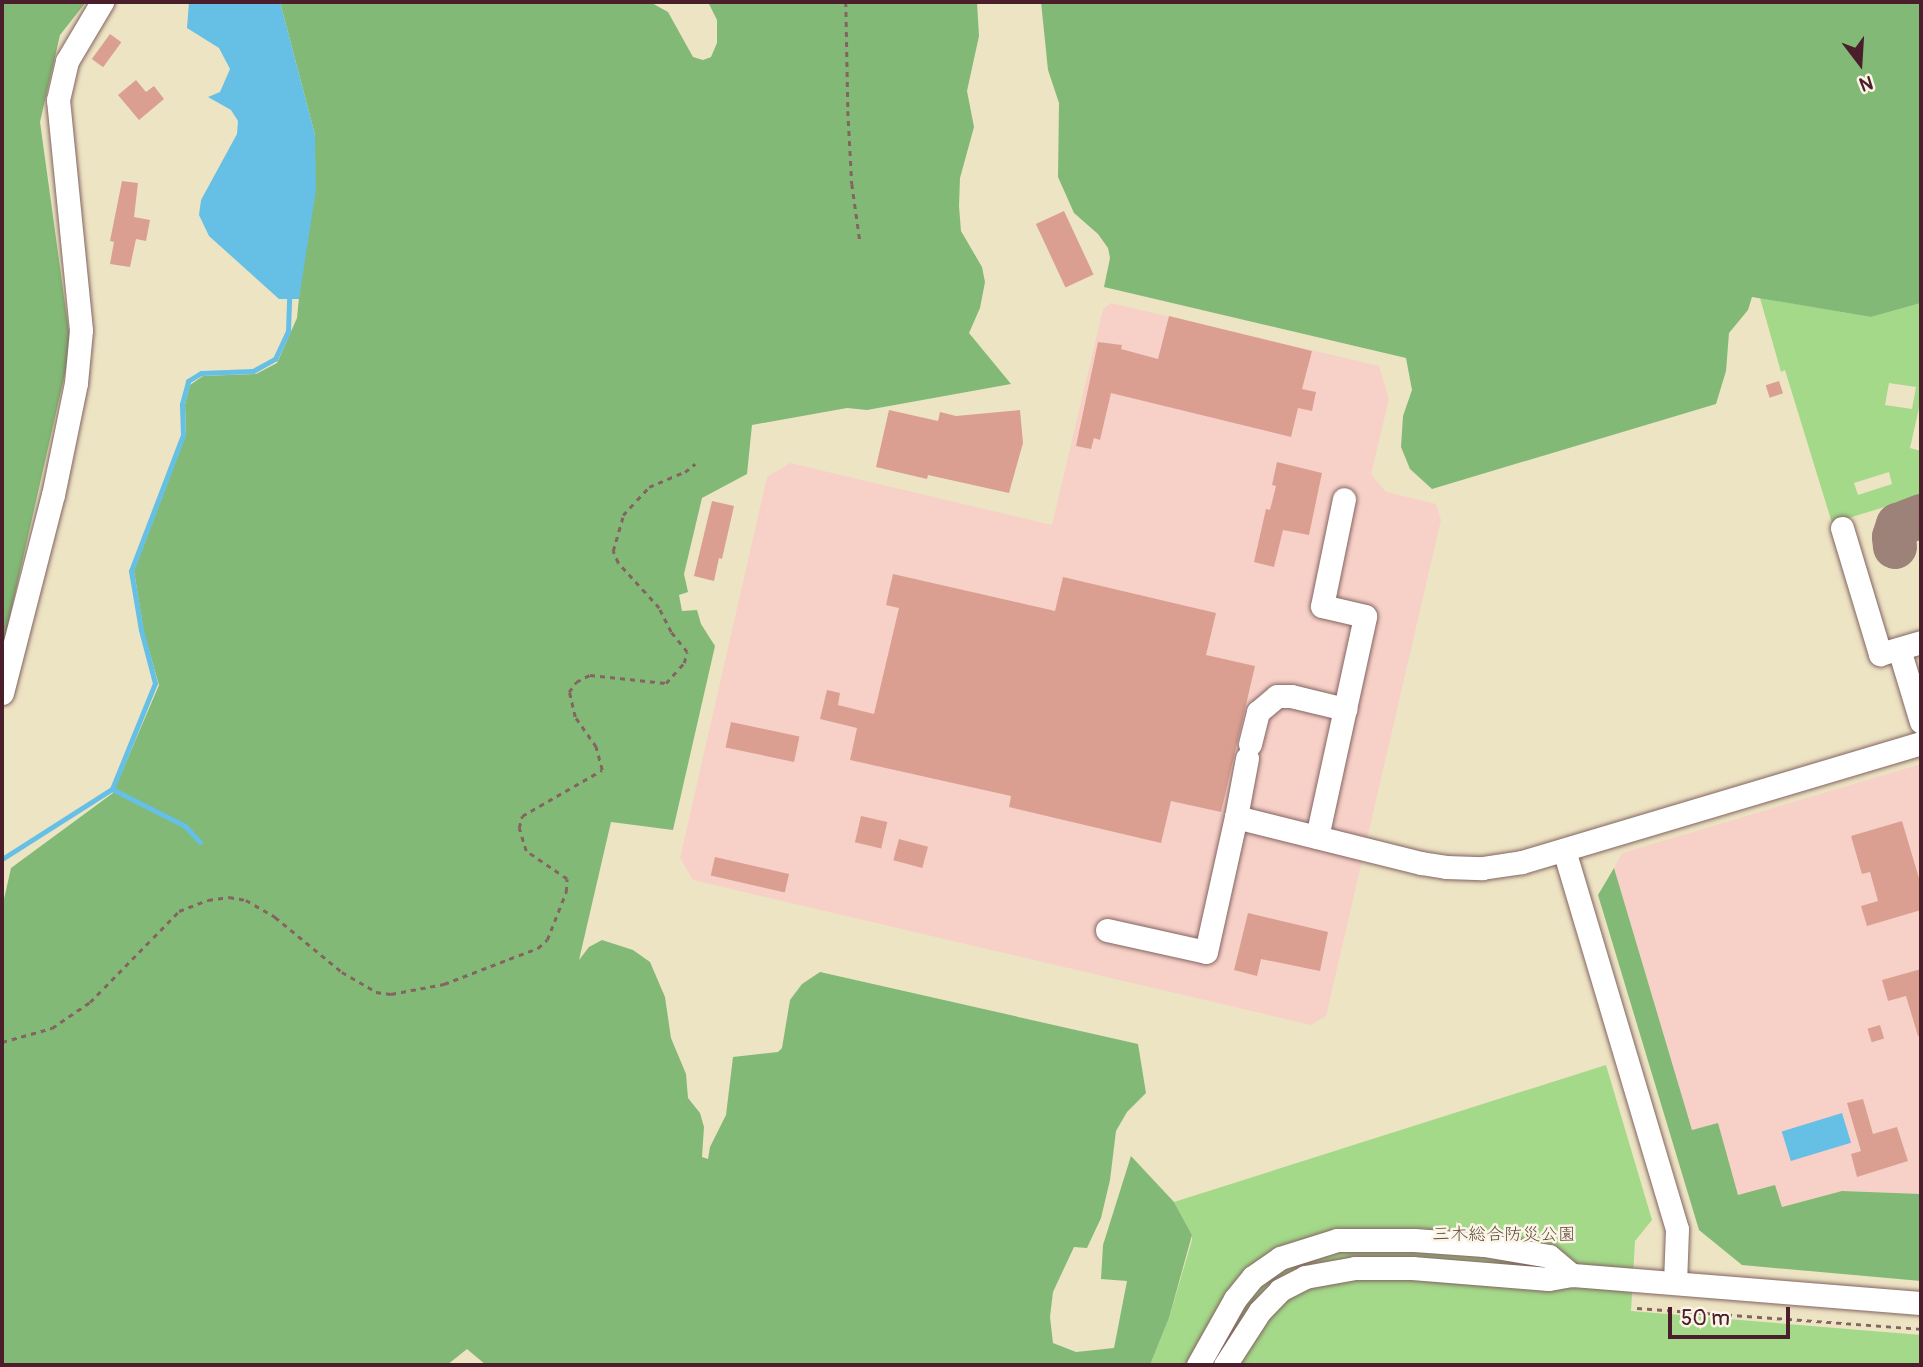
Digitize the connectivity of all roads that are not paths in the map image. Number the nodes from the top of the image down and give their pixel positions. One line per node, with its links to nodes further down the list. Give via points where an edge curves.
1 (102, 2): 6 (street, via 67,61 58,100 81,330 76,383 53,495)
2 (1345, 499): 7 (street, via 1322,606 1365,616)
3 (1842, 528): 5 (street, via 1880,654)
4 (1921, 642): 5 (street)
5 (1899, 649): 8 (street)
6 (2, 693)
7 (1345, 709): 10 (street, via 1277,696 1258,712); 11 (street)
8 (1921, 722)
9 (1921, 743): 12 (street)
10 (1236, 817): 11 (street); 13 (street, via 1206,952)
11 (1317, 837): 12 (street, via 1421,863 1470,869 1522,862)
12 (1563, 850): 15 (street, via 1676,1229)
13 (1107, 930)
14 (1572, 1275): 15 (street); 17 (street, via 1549,1256 1484,1245 1337,1240 1280,1258 1253,1277 1235,1299); 18 (street, via 1550,1287 1482,1287 1327,1271 1297,1280 1270,1298)
15 (1675, 1283): 16 (street)
16 (1921, 1303)
17 (1198, 1365)
18 (1226, 1365)

